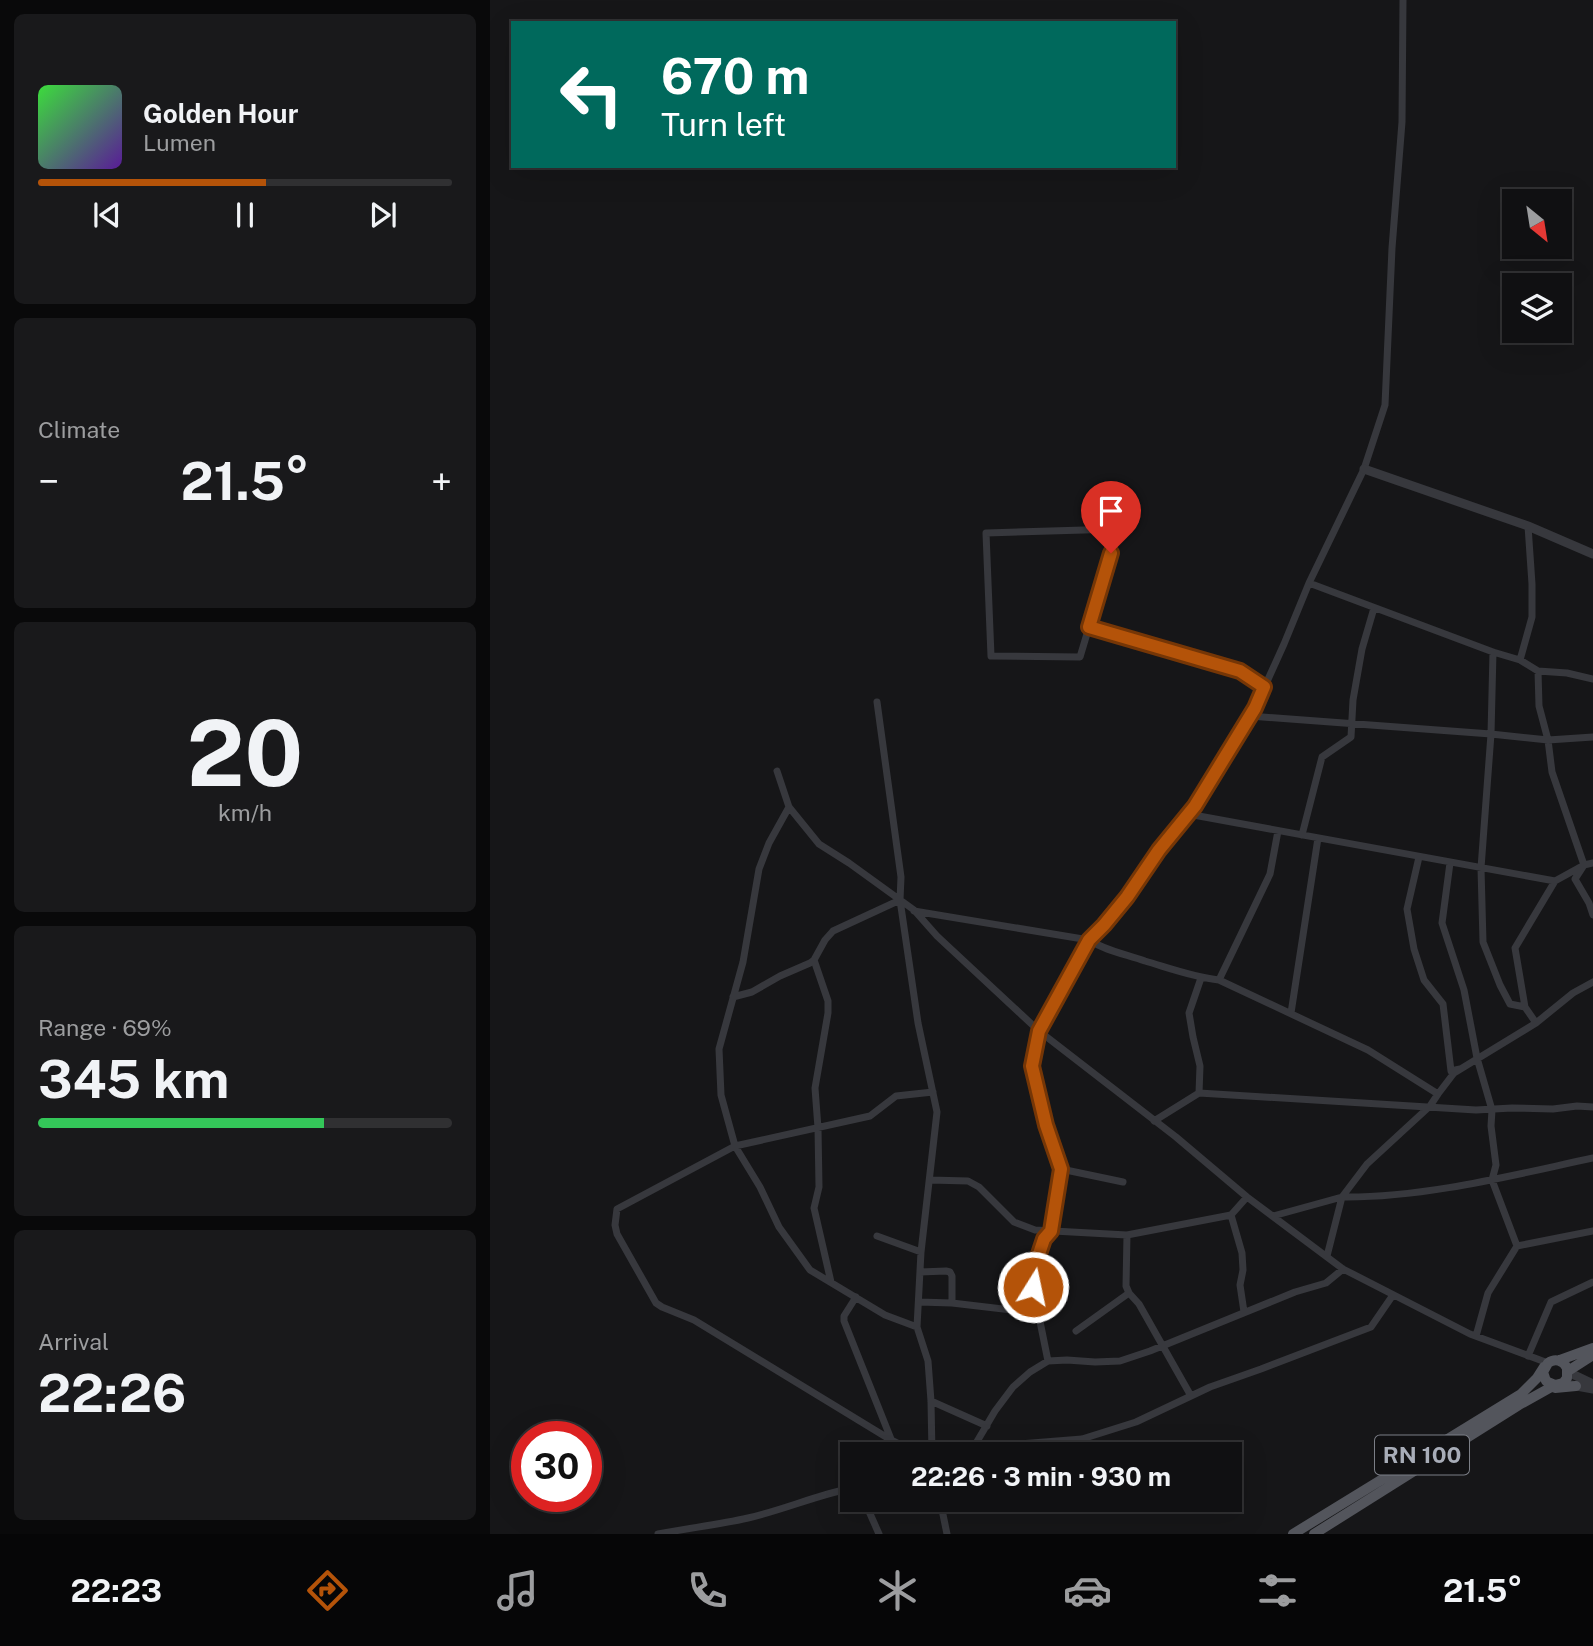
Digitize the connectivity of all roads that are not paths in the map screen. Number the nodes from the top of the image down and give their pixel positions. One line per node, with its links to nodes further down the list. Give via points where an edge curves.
1 (1403, 0): 2 (street, via 1402,122 1385,405)
2 (1364, 469): 3 (street); 5 (street)
3 (1528, 526): 4 (street); 9 (street, via 1532,617)
4 (1593, 554)
5 (1309, 583): 6 (street); 12 (street)
6 (1374, 608): 8 (street); 15 (street, via 1362,649)
7 (1089, 627): 7 (street, via 1080,657 991,656 986,533 1118,529); 12 (street, via 1240,671)
8 (1493, 652): 9 (street); 16 (street)
9 (1520, 660): 10 (street)
10 (1538, 671): 11 (street); 18 (street, via 1539,706)
11 (1593, 679)
12 (1264, 687): 14 (street)
13 (877, 702): 31 (street, via 901,877)
14 (1250, 716): 15 (street); 21 (street)
15 (1352, 723): 16 (street); 23 (street, via 1351,737 1322,757)
16 (1491, 734): 18 (street); 29 (street)
17 (1593, 737): 18 (street)
18 (1548, 740): 28 (street, via 1552,772)
19 (777, 771): 20 (street)
20 (789, 807): 31 (street, via 819,844); 39 (street, via 759,869)
21 (1188, 814): 22 (street); 34 (street)
22 (1278, 831): 23 (street); 37 (street, via 1270,874)
23 (1301, 835): 24 (street)
24 (1318, 838): 25 (street); 41 (street)
25 (1419, 857): 26 (street); 45 (street, via 1407,909 1414,949 1424,980 1443,1004 1451,1071)
26 (1450, 863): 29 (street); 44 (street, via 1442,923 1464,990)
27 (1593, 863): 28 (street)
28 (1584, 865): 30 (street); 33 (street, via 1576,879)
29 (1481, 868): 30 (street); 40 (street, via 1483,942 1510,1004)
30 (1555, 881): 40 (street, via 1515,948)
31 (900, 900): 32 (street); 35 (street, via 833,931); 46 (street)
32 (914, 910): 34 (street); 43 (street)
33 (1593, 915)
34 (1089, 940): 36 (street, via 1107,950); 43 (street)
35 (814, 960): 39 (street); 53 (street, via 828,1001 815,1088)
36 (1201, 978): 37 (street); 47 (street, via 1189,1013 1200,1066)
37 (1219, 980): 41 (street)
38 (1593, 982): 42 (street)
39 (733, 998): 54 (street, via 719,1049 721,1095)
40 (1525, 1007): 42 (street)
41 (1291, 1013): 48 (street, via 1368,1049)
42 (1536, 1023): 44 (street)
43 (1039, 1031): 52 (street); 56 (street, via 1032,1066)
44 (1477, 1058): 45 (street); 51 (street)
45 (1460, 1069): 48 (street)
46 (933, 1092): 53 (street, via 896,1096 870,1116); 58 (street, via 937,1112)
47 (1199, 1093): 49 (street); 52 (street)
48 (1438, 1094): 49 (street)
49 (1430, 1106): 51 (street); 61 (street, via 1367,1164)
50 (1593, 1107): 51 (street)
51 (1492, 1110): 57 (street, via 1496,1165)
52 (1154, 1121): 60 (street)
53 (818, 1128): 54 (street); 73 (street, via 819,1186 814,1208)
54 (735, 1146): 73 (street, via 779,1227 810,1270); 100 (street, via 617,1209 617,1234 656,1303 694,1320)
55 (1593, 1158): 57 (street)
56 (1061, 1169): 59 (street); 64 (street)
57 (1492, 1180): 61 (street, via 1367,1198); 68 (street)
58 (930, 1181): 64 (street, via 968,1181 1014,1222); 69 (street)
59 (1123, 1182)
60 (1247, 1196): 62 (street); 63 (street)
61 (1342, 1197): 63 (street); 70 (street)
62 (1231, 1214): 66 (street); 81 (street, via 1242,1253)
63 (1273, 1216): 70 (street)
64 (1051, 1231): 66 (street); 80 (street, via 1044,1239 1033,1287)
65 (1593, 1231): 68 (street)
66 (1126, 1235): 75 (street)
67 (877, 1236): 69 (street)
68 (1517, 1245): 84 (street, via 1488,1293)
69 (921, 1252): 72 (street)
70 (1327, 1256): 71 (street)
71 (1343, 1269): 76 (street); 81 (street, via 1326,1283)
72 (920, 1272): 78 (street); 79 (street, via 950,1272)
73 (831, 1282): 77 (street)
74 (1593, 1282): 88 (street, via 1550,1302)
75 (1129, 1293): 83 (street); 85 (street)
76 (1393, 1295): 84 (street); 97 (street, via 1371,1327)
77 (856, 1297): 82 (street); 100 (street, via 844,1321)
78 (919, 1302): 79 (street); 82 (street)
79 (952, 1304): 80 (street)
80 (1037, 1312): 90 (street)
81 (1244, 1312): 85 (street)
82 (917, 1327): 98 (street, via 928,1361)
83 (1076, 1331)
84 (1476, 1336): 88 (street)
85 (1162, 1346): 90 (street, via 1120,1361); 97 (street)
86 (1593, 1348): 89 (main road)
87 (1593, 1355): 92 (main road, RN 100)
88 (1528, 1356): 91 (street)
89 (1560, 1360): 91 (main road); 92 (main road, via 1566,1364)
90 (1048, 1361): 99 (street, via 1013,1387)
91 (1546, 1365): 92 (main road, via 1546,1381); 111 (main road, RN 100, via 1521,1394)
92 (1563, 1378): 93 (street); 94 (street); 96 (main road, RN 100)
93 (1593, 1384)
94 (1576, 1386): 95 (street); 96 (main road)
95 (1593, 1389)
96 (1542, 1391): 112 (main road, RN 100)
97 (1191, 1396): 104 (street, via 1136,1422 1082,1439)
98 (931, 1401): 99 (street); 102 (street)
99 (986, 1426): 103 (street)
100 (891, 1440): 101 (street)
101 (895, 1442)
102 (932, 1442)
103 (977, 1442)
104 (1044, 1442)
105 (840, 1492): 108 (street, via 750,1518)
106 (869, 1512): 109 (street)
107 (942, 1512): 110 (street)
108 (658, 1534)
109 (879, 1534)
110 (947, 1534)
111 (1293, 1534)
112 (1314, 1534)

